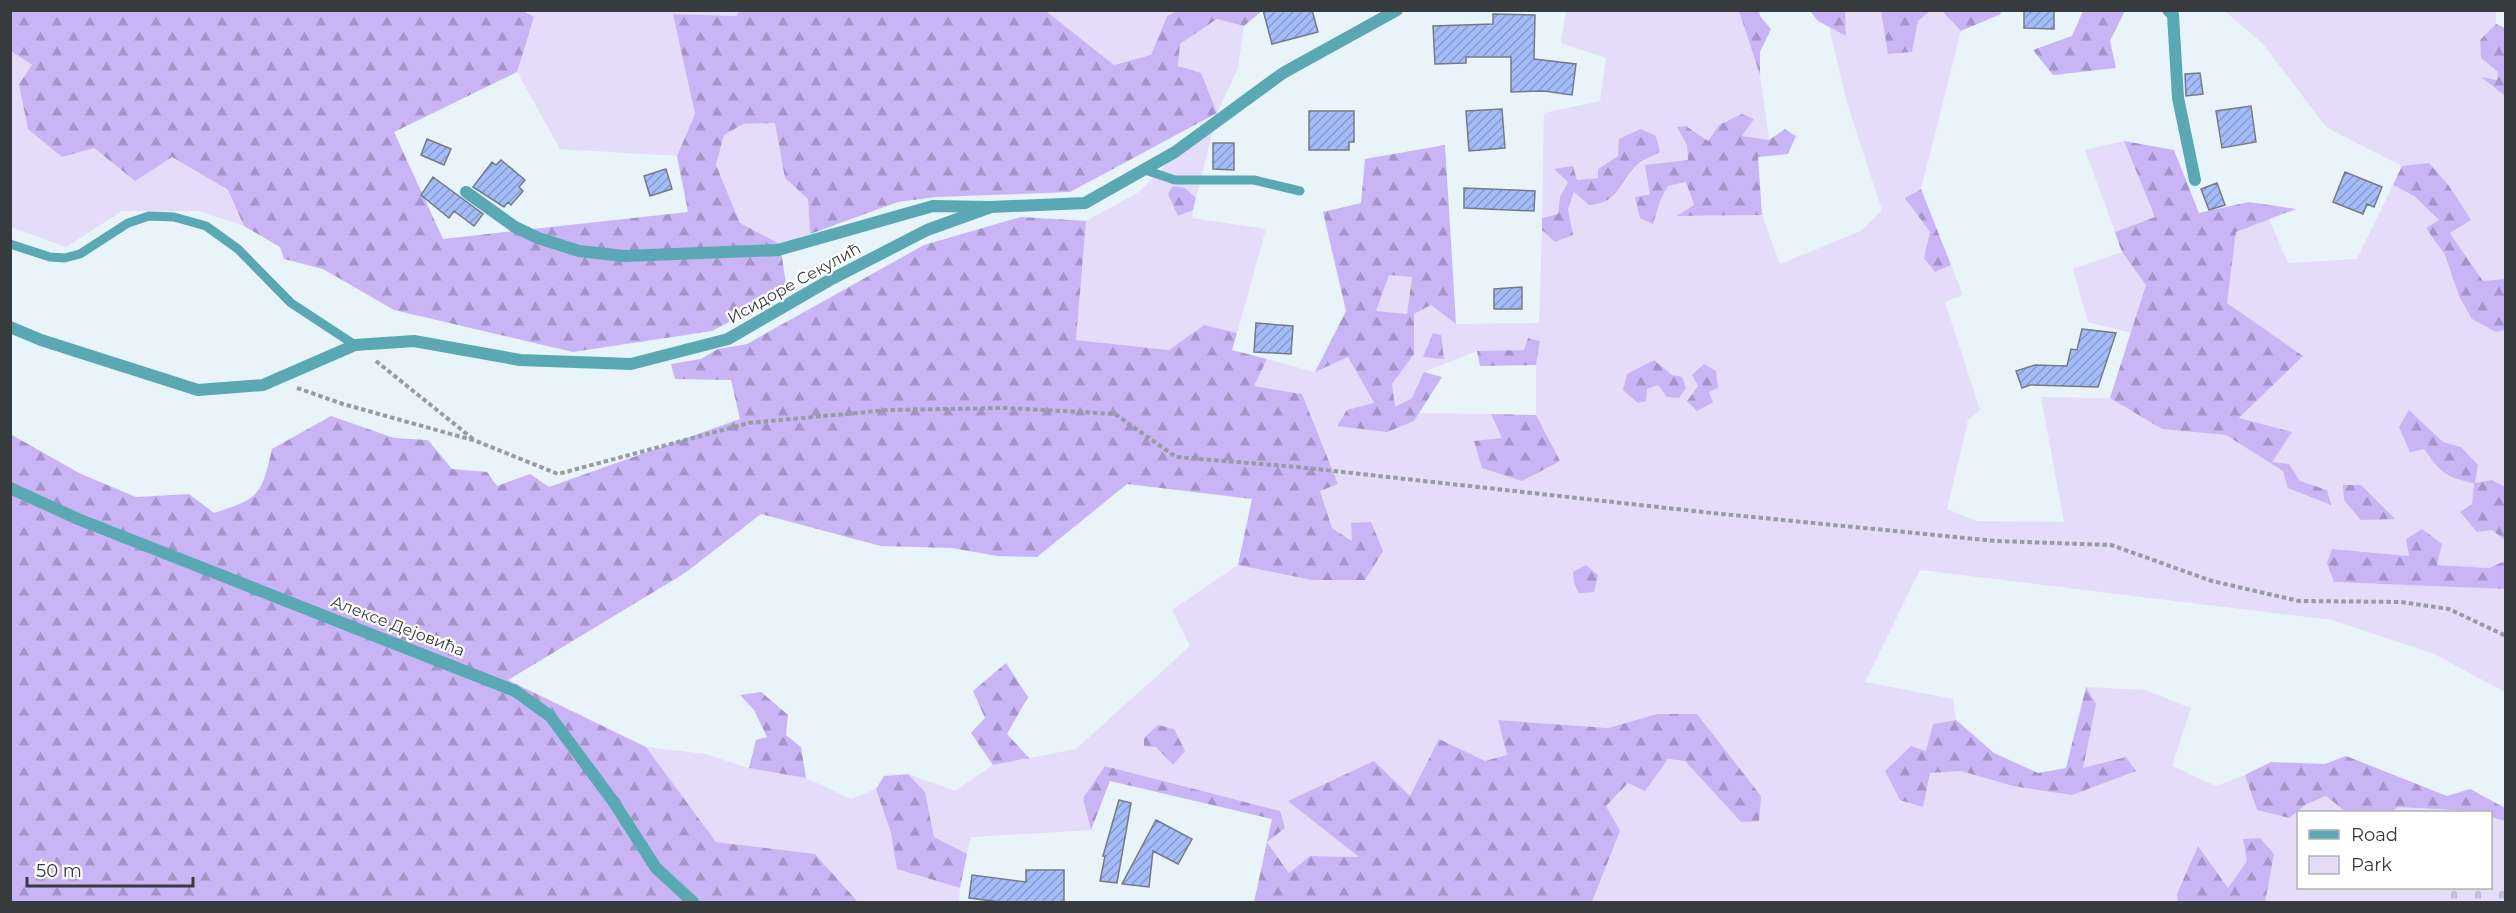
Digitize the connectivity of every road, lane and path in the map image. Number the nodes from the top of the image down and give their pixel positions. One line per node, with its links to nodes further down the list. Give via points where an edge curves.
1 (1397, 10): 3 (street, Исидоре Секулић, via 1283,73)
2 (2168, 10): 4 (street, via 2173,15 2178,98)
3 (1145, 170): 5 (lane, via 1175,180 1254,180); 7 (street, Исидоре Секулић, via 1085,203)
4 (2195, 180)
5 (1300, 191)
6 (466, 192): 7 (street, Исидоре Секулић, via 515,227 538,238 579,251 624,256 778,250 933,206)
7 (991, 207): 10 (street, Исидоре Секулић, via 927,230 728,339 631,364 520,360 414,341)
8 (10, 244): 10 (lane, via 65,258 80,254 128,223 149,216 174,217 206,226 238,249 291,303)
9 (10, 327): 10 (street, via 198,390 263,385)
10 (355, 345): 12 (path)
11 (303, 391): 12 (path)
12 (476, 441): 14 (path, via 558,474 749,423 888,410 1007,408 1115,414 1176,458 1298,467 1984,540 2111,545 2212,581 2299,601 2400,602 2449,609)
13 (10, 488): 15 (street, Алексе Дејовића, via 78,519 515,691 550,716 613,801 656,868)
14 (2505, 636)
15 (693, 903)

